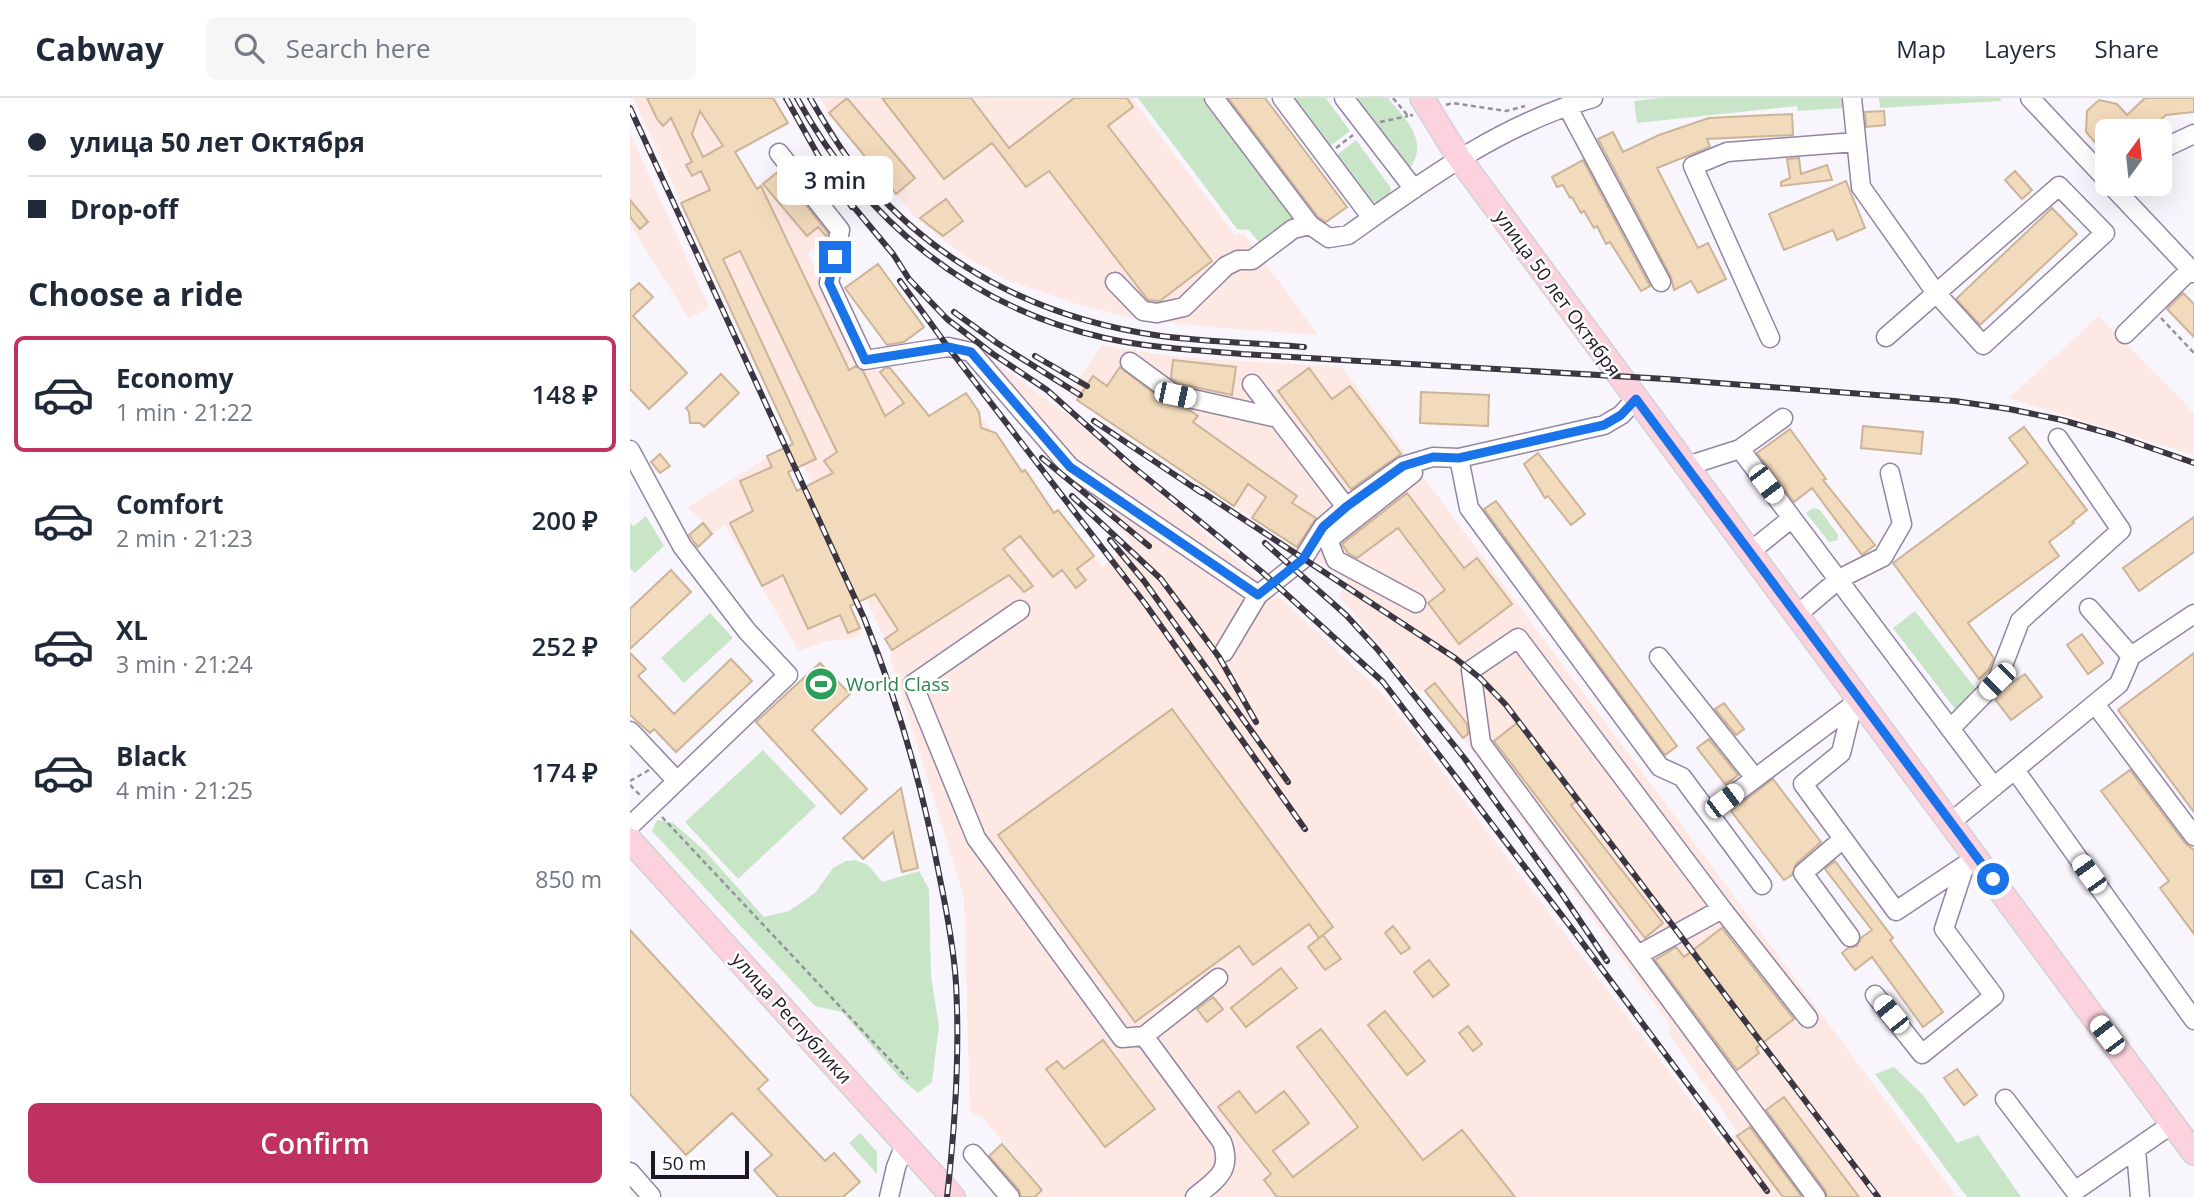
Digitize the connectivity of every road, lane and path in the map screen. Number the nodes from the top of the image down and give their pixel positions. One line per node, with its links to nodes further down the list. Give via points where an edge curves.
1 (1214, 98): 20 (street)
2 (1282, 98): 19 (street)
3 (1344, 98): 17 (street)
4 (1393, 98): 8 (path, via 1408,116)
5 (1591, 98): 10 (street)
6 (1852, 98): 12 (street)
7 (2030, 98): 16 (street)
8 (1424, 103): 9 (path, via 1506,111); 15 (main road, улица 50 лет Октября)
9 (1529, 104)
10 (1567, 106): 15 (street, via 1512,128); 23 (street)
11 (2194, 134): 13 (street)
12 (1856, 142): 24 (street, via 1861,187); 28 (street, via 1727,152 1693,166)
13 (2172, 144)
14 (779, 153): 46 (street, via 840,230 829,283 865,360 948,347 971,352 1070,467)
15 (1459, 158): 17 (street); 32 (main road, улица 50 лет Октября)
16 (2095, 165)
17 (1414, 189): 19 (street)
18 (2125, 196): 21 (street)
19 (1372, 218): 20 (street, via 1348,235 1329,238)
20 (1310, 225): 22 (street, via 1293,229 1252,260 1226,266 1184,307 1143,311)
21 (2192, 271): 25 (street)
22 (1115, 282)
23 (1661, 282)
24 (1936, 293): 24 (street, via 1983,345 2105,233 2059,186); 27 (street)
25 (2151, 308): 26 (street); 29 (path)
26 (2125, 334)
27 (1886, 337)
28 (1770, 338)
29 (2194, 353)
30 (1130, 362): 33 (street, via 1175,395)
31 (1252, 383): 33 (street)
32 (1636, 399): 39 (street, via 1604,425); 40 (main road, улица 50 лет Октября)
33 (1278, 418): 42 (street)
34 (1783, 418): 36 (street)
35 (2057, 438): 57 (street, via 2121,530 2020,621 1997,681)
36 (1740, 449): 40 (street); 43 (street)
37 (630, 450): 62 (street, via 682,545 747,631 788,675)
38 (1433, 457): 39 (street); 42 (street, via 1403,466); 47 (street, via 1328,540 1336,560)
39 (1459, 458): 66 (street, via 1469,508 1660,768 1682,777)
40 (1687, 466): 44 (main road, улица 50 лет Октября)
41 (1891, 472): 45 (street, via 1902,524 1883,557)
42 (1346, 507): 46 (street, via 1323,527 1294,568)
43 (1792, 518): 44 (street); 45 (street)
44 (1751, 551): 51 (main road, улица 50 лет Октября)
45 (1839, 579): 51 (street); 57 (street)
46 (1258, 595): 52 (street)
47 (1416, 603)
48 (2089, 608): 53 (street)
49 (1020, 610): 81 (street, via 914,684 976,838 1122,1038)
50 (2194, 614): 53 (street)
51 (1797, 615): 55 (main road, улица 50 лет Октября)
52 (1224, 652)
53 (2131, 656): 56 (street, via 2119,684)
54 (1658, 657): 61 (street)
55 (1857, 702): 61 (street); 67 (main road, улица 50 лет Октября); 70 (street, via 1841,754 1803,784)
56 (2095, 704): 60 (street); 69 (street)
57 (1950, 729): 64 (street)
58 (630, 731): 59 (street)
59 (660, 764): 62 (street); 63 (path)
60 (2015, 770): 64 (street); 80 (street)
61 (1755, 778): 66 (street)
62 (677, 781): 65 (street)
63 (630, 783): 65 (path)
64 (1994, 787): 67 (street)
65 (651, 806): 68 (street); 82 (path)
66 (1709, 813): 73 (street)
67 (1951, 822): 72 (main road, улица 50 лет Октября)
68 (630, 826)
69 (2194, 836)
70 (1843, 839): 72 (street, via 1896,911); 75 (street, via 1803,873)
71 (630, 841): 85 (main road, улица Республики)
72 (1971, 861): 78 (street, via 1944,929 1994,996 1922,1054); 84 (main road, улица 50 лет Октября)
73 (1762, 885)
74 (1723, 909): 76 (street); 76 (street, via 1518,638 1471,670 1481,743); 79 (street)
75 (1850, 937)
76 (1637, 955): 95 (street)
77 (1218, 978): 81 (street)
78 (1875, 995)
79 (1808, 1018)
80 (2194, 1020)
81 (1144, 1036): 94 (street, via 1222,1142 1226,1154 1223,1173)
82 (908, 1079)
83 (2005, 1098): 86 (street, via 2075,1191)
84 (2172, 1124): 86 (street); 87 (main road, улица 50 лет Октября)
85 (905, 1144): 91 (street); 92 (main road, улица Республики)
86 (2136, 1150): 96 (street)
87 (2194, 1153)
88 (973, 1154): 93 (street)
89 (630, 1172): 90 (street)
90 (652, 1197)
91 (889, 1197)
92 (953, 1197)
93 (1010, 1197)
94 (1195, 1197)
95 (1816, 1197)
96 (2140, 1197)

